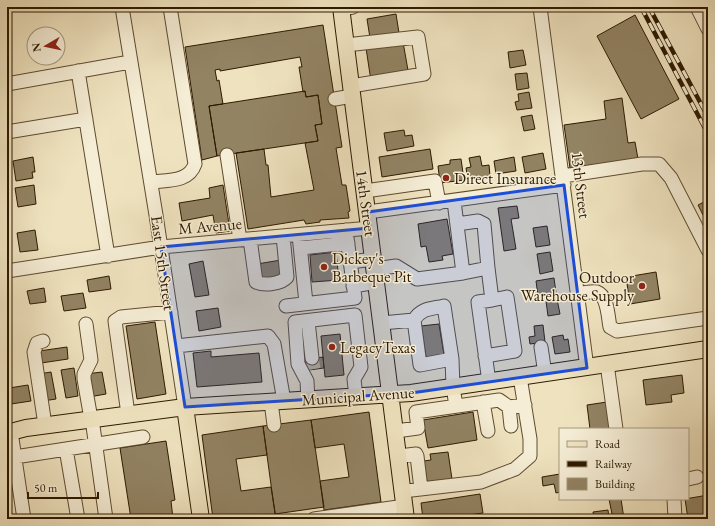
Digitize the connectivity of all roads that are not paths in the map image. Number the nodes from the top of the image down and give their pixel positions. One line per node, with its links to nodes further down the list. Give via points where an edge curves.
1 (123, 7): 8 (street, East 15th Street)
2 (170, 7): 17 (street, via 195,164 186,177)
3 (540, 7): 16 (street, 13th Street)
4 (697, 7): 6 (street)
5 (345, 8): 7 (main road, 14th Street)
6 (708, 29)
7 (346, 45): 11 (main road, 14th Street); 11 (street, via 418,37 424,74)
8 (130, 62): 9 (street); 17 (street, East 15th Street)
9 (78, 71): 10 (street); 13 (street)
10 (7, 84)
11 (352, 91): 12 (street); 18 (main road, 14th Street)
12 (335, 99)
13 (86, 119): 14 (street); 31 (street)
14 (7, 132)
15 (227, 155): 27 (street)
16 (563, 180): 19 (street); 30 (street, via 642,164 659,164 671,178); 38 (street, 13th Street)
17 (151, 182): 28 (street, East 15th Street)
18 (365, 191): 20 (street, via 435,181); 21 (main road, 14th Street)
19 (454, 201): 20 (street); 22 (street)
20 (439, 203): 21 (street)
21 (368, 212): 23 (main road, 14th Street)
22 (457, 224): 33 (street, via 478,221 484,224); 36 (street)
23 (370, 228): 26 (street, M Avenue); 34 (main road, 14th Street)
24 (299, 235): 25 (street, M Avenue); 26 (street, M Avenue); 29 (street)
25 (283, 236): 27 (street, M Avenue); 27 (street, via 287,277 276,283 256,282)
26 (347, 237): 29 (street); 32 (street)
27 (245, 240): 28 (street, M Avenue)
28 (161, 247): 31 (street, M Avenue); 42 (street, East 15th Street)
29 (301, 248): 40 (street)
30 (708, 250)
31 (108, 256): 35 (street, M Avenue)
32 (350, 262): 34 (street); 37 (street)
33 (488, 268): 36 (street); 39 (street)
34 (375, 270): 36 (street, via 396,266 417,279); 37 (street); 46 (main road, 14th Street)
35 (7, 271)
36 (463, 272)
37 (353, 286): 40 (street, via 355,298)
38 (578, 294): 43 (street, via 600,294 606,304 610,327 617,331); 55 (street, 13th Street)
39 (492, 300): 52 (street, via 478,302); 52 (street, via 507,297 515,351)
40 (306, 303): 41 (street)
41 (286, 306)
42 (171, 312): 49 (street, East 15th Street); 73 (street, via 121,317 115,321)
43 (708, 318)
44 (414, 320): 46 (street); 53 (street, via 420,365); 53 (street, via 423,310 444,306)
45 (308, 321): 58 (street, via 313,364); 58 (street, via 295,322 298,364); 64 (street, via 355,315 361,368 354,378)
46 (382, 323): 63 (main road, 14th Street)
47 (86, 324): 74 (street, via 91,360 84,379)
48 (44, 341): 75 (street, via 37,343 34,352)
49 (176, 346): 66 (street, via 268,336 274,344); 69 (street, East 15th Street)
50 (541, 347): 56 (street)
51 (708, 349): 54 (main road, Municipal Avenue)
52 (485, 356): 59 (street)
53 (452, 359): 61 (street)
54 (607, 364): 55 (main road, Municipal Avenue); 78 (street)
55 (587, 368): 56 (main road, Municipal Avenue)
56 (545, 374): 57 (main road, Municipal Avenue)
57 (520, 377): 59 (main road, Municipal Avenue); 68 (street)
58 (307, 381): 65 (street)
59 (489, 382): 60 (main road, Municipal Avenue)
60 (473, 384): 61 (main road, Municipal Avenue); 67 (street)
61 (452, 387): 62 (main road, Municipal Avenue); 70 (street)
62 (431, 390): 63 (main road, Municipal Avenue); 72 (street)
63 (392, 394): 64 (main road, Municipal Avenue); 79 (main road, 14th Street)
64 (356, 396): 65 (main road, Municipal Avenue)
65 (308, 400): 66 (main road, Municipal Avenue)
66 (278, 402): 69 (main road, Municipal Avenue); 76 (street)
67 (480, 403): 70 (street); 71 (street, via 499,400); 81 (street)
68 (525, 405): 71 (street); 87 (street, via 530,456 515,469 481,482)
69 (185, 406): 73 (main road, Municipal Avenue); 93 (main road, East 15th Street)
70 (456, 406): 72 (street)
71 (509, 407): 77 (street)
72 (434, 410): 79 (street, via 416,412 418,428)
73 (128, 414): 74 (main road, Municipal Avenue)
74 (92, 419): 75 (main road, Municipal Avenue); 83 (street)
75 (45, 425): 80 (main road, Municipal Avenue)
76 (274, 425)
77 (511, 426)
78 (616, 428)
79 (396, 431): 85 (main road, 14th Street)
80 (9, 432): 86 (street)
81 (488, 432)
82 (143, 437): 83 (street)
83 (96, 445): 84 (street); 92 (street)
84 (66, 449): 86 (street); 91 (street)
85 (399, 456): 87 (street, via 417,456); 89 (main road, 14th Street)
86 (11, 459): 90 (street)
87 (421, 489): 89 (street)
88 (674, 500): 95 (street)
89 (405, 505): 94 (street)
90 (24, 519)
91 (78, 519)
92 (106, 519)
93 (201, 519)
94 (314, 519)
95 (675, 519)

